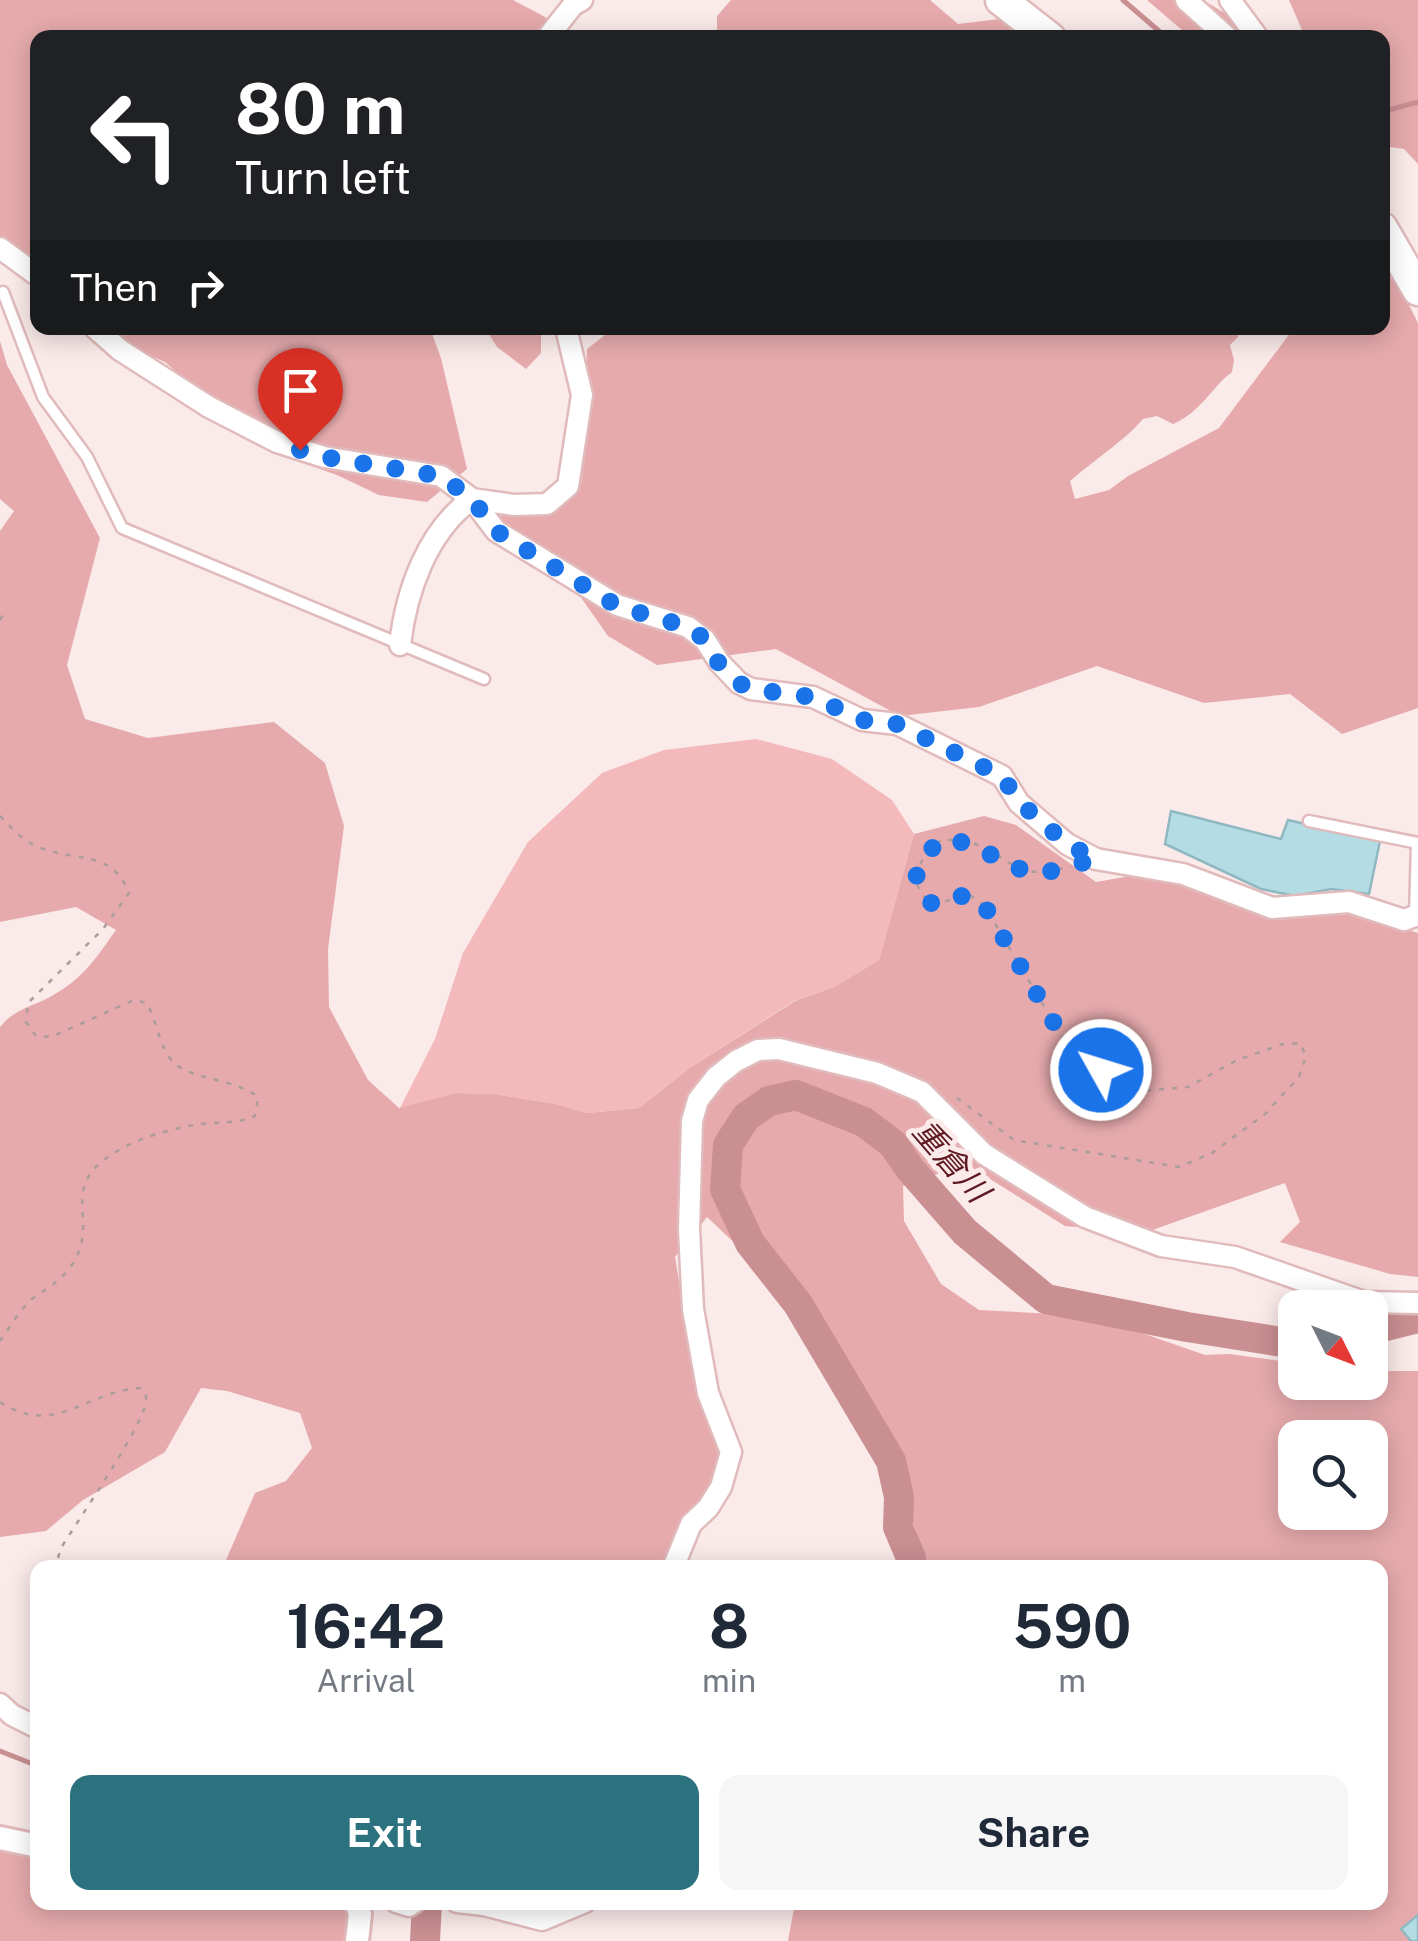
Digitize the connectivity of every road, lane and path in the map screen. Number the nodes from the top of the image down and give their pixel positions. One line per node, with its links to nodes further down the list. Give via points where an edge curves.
1 (582, 0): 5 (street)
2 (1001, 0): 6 (main road)
3 (1186, 0): 7 (street)
4 (1230, 0): 8 (street)
5 (553, 30)
6 (1040, 30)
7 (1219, 30)
8 (1252, 30)
9 (1390, 242): 12 (main road)
10 (0, 248): 11 (street)
11 (30, 270)
12 (1418, 290)
13 (3, 292): 19 (lane, via 43,397 87,458 122,528)
14 (103, 335): 16 (street, via 209,408 277,442 324,457 441,476)
15 (568, 335): 16 (street, via 582,396 568,486 547,504)
16 (472, 499): 19 (street, via 436,536); 24 (street, via 496,531 617,606 688,627 739,683 813,697 862,720 897,724 1002,776 1031,813)
17 (6, 609): 18 (path)
18 (0, 620)
19 (400, 645): 20 (lane)
20 (484, 678)
21 (0, 816): 28 (path, via 37,846 107,864 122,874 129,893 103,929 28,1003 26,1022 36,1036 50,1037 134,1000 147,1003 174,1062 258,1097 255,1116 143,1139 86,1176 81,1242 71,1266 30,1300)
22 (1309, 821): 23 (lane)
23 (1417, 843): 25 (lane)
24 (1096, 859): 25 (street, via 1182,874 1272,908 1350,902 1404,920); 26 (path, via 1033,873 973,844 943,839 924,853 916,878 934,905 968,894 984,905 1070,1050 1140,1091 1188,1087 1283,1044 1300,1043 1306,1056 1299,1077 1265,1114 1212,1154 1178,1167 1014,1140 958,1099)
25 (1416, 915)
26 (922, 1092): 27 (street, via 984,1154 1085,1216 1161,1246 1235,1257 1364,1302); 31 (street, via 877,1073 779,1049 736,1060 698,1100 689,1229 693,1309 708,1393 732,1452 721,1487 691,1524)
27 (1418, 1303)
28 (0, 1341)
29 (0, 1402): 30 (path, via 43,1418 124,1389 145,1394 133,1430)
30 (57, 1560)
31 (676, 1560)
32 (0, 1704): 33 (street)
33 (30, 1723)
34 (0, 1838): 35 (street)
35 (30, 1844)
36 (359, 1910): 39 (street)
37 (503, 1910): 38 (street, via 542,1920)
38 (566, 1910)
39 (358, 1941)

